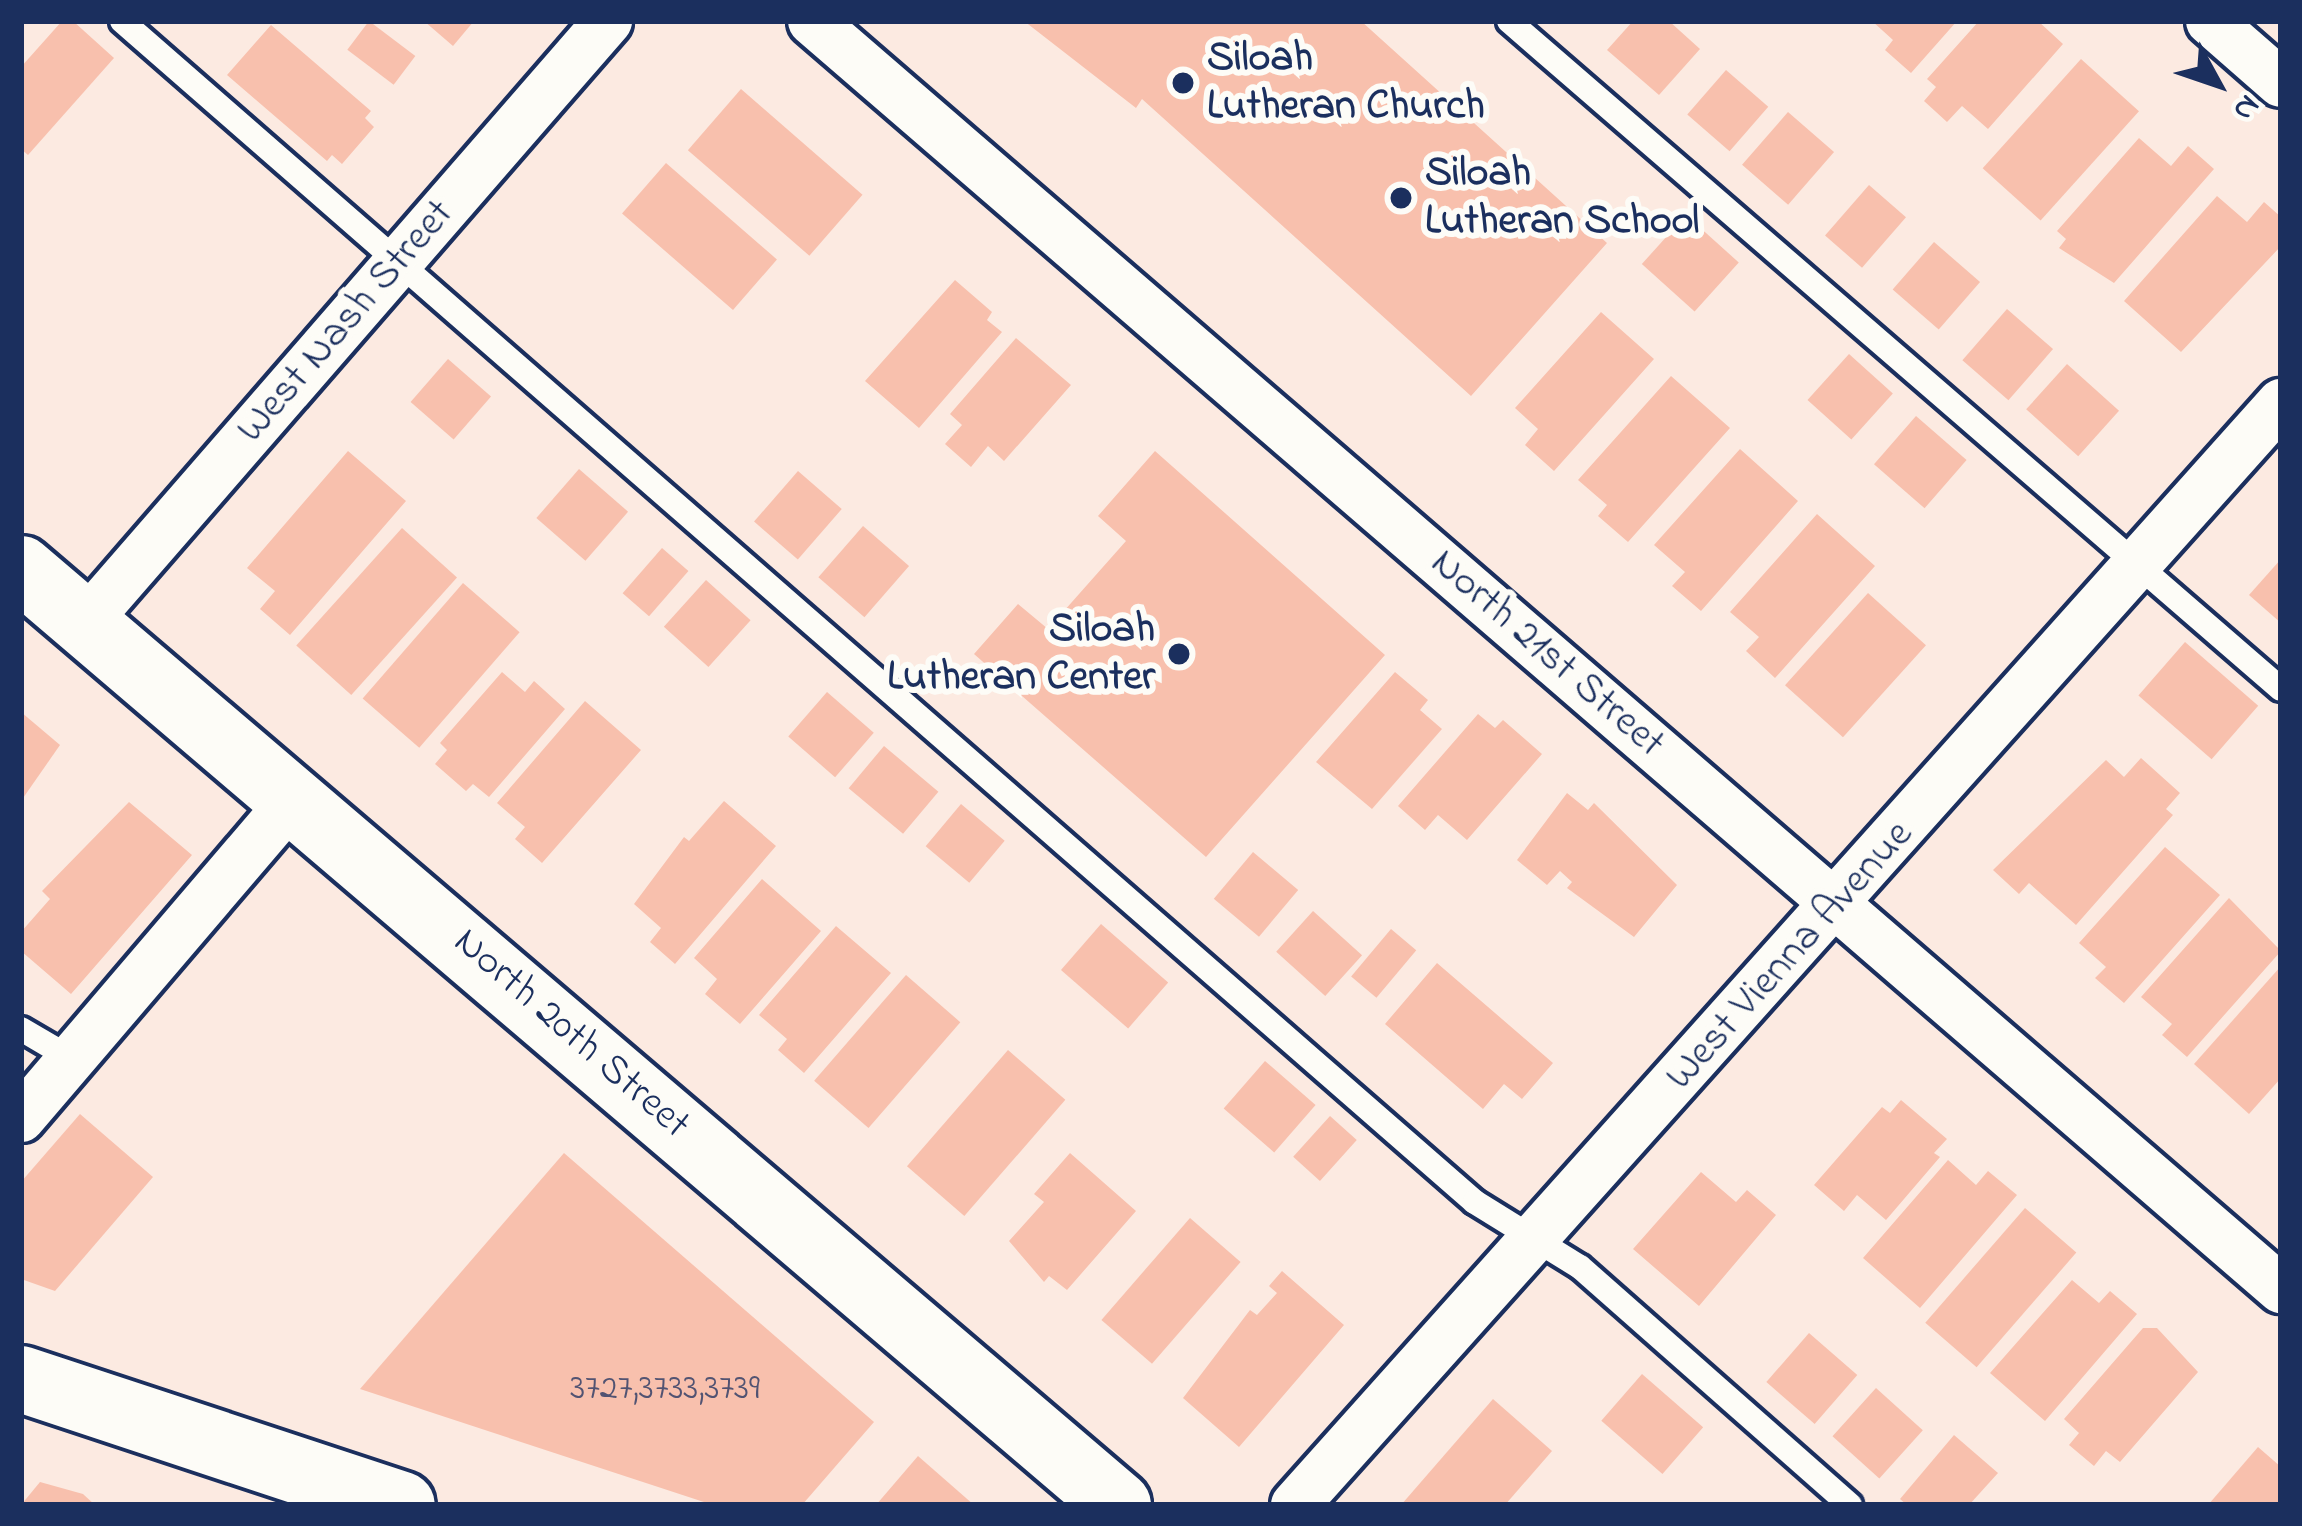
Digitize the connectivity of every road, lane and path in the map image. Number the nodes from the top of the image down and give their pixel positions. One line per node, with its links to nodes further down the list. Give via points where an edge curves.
1 (122, 21): 7 (lane)
2 (608, 21): 7 (street, West Nash Street)
3 (812, 21): 14 (street, North 21st Street)
4 (1509, 21): 9 (lane)
5 (2210, 21): 6 (street)
6 (2281, 83)
7 (398, 262): 11 (street, West Nash Street); 18 (lane, via 1475,1202)
8 (2281, 403): 9 (street, West Vienna Avenue)
9 (2139, 567): 12 (lane); 14 (street, West Vienna Avenue)
10 (21, 569): 11 (main road, North 20th Street)
11 (85, 624): 13 (main road, North 20th Street)
12 (2281, 689)
13 (295, 797): 16 (street); 22 (main road, North 20th Street)
14 (1838, 905): 18 (street, West Vienna Avenue); 19 (street, North 21st Street)
15 (21, 1029): 16 (lane)
16 (72, 1059): 17 (street)
17 (21, 1118)
18 (1532, 1241): 23 (street, West Vienna Avenue); 24 (lane, via 1580,1267)
19 (2281, 1288)
20 (21, 1379): 21 (main road)
21 (401, 1505)
22 (1118, 1505)
23 (1295, 1505)
24 (1850, 1505)

